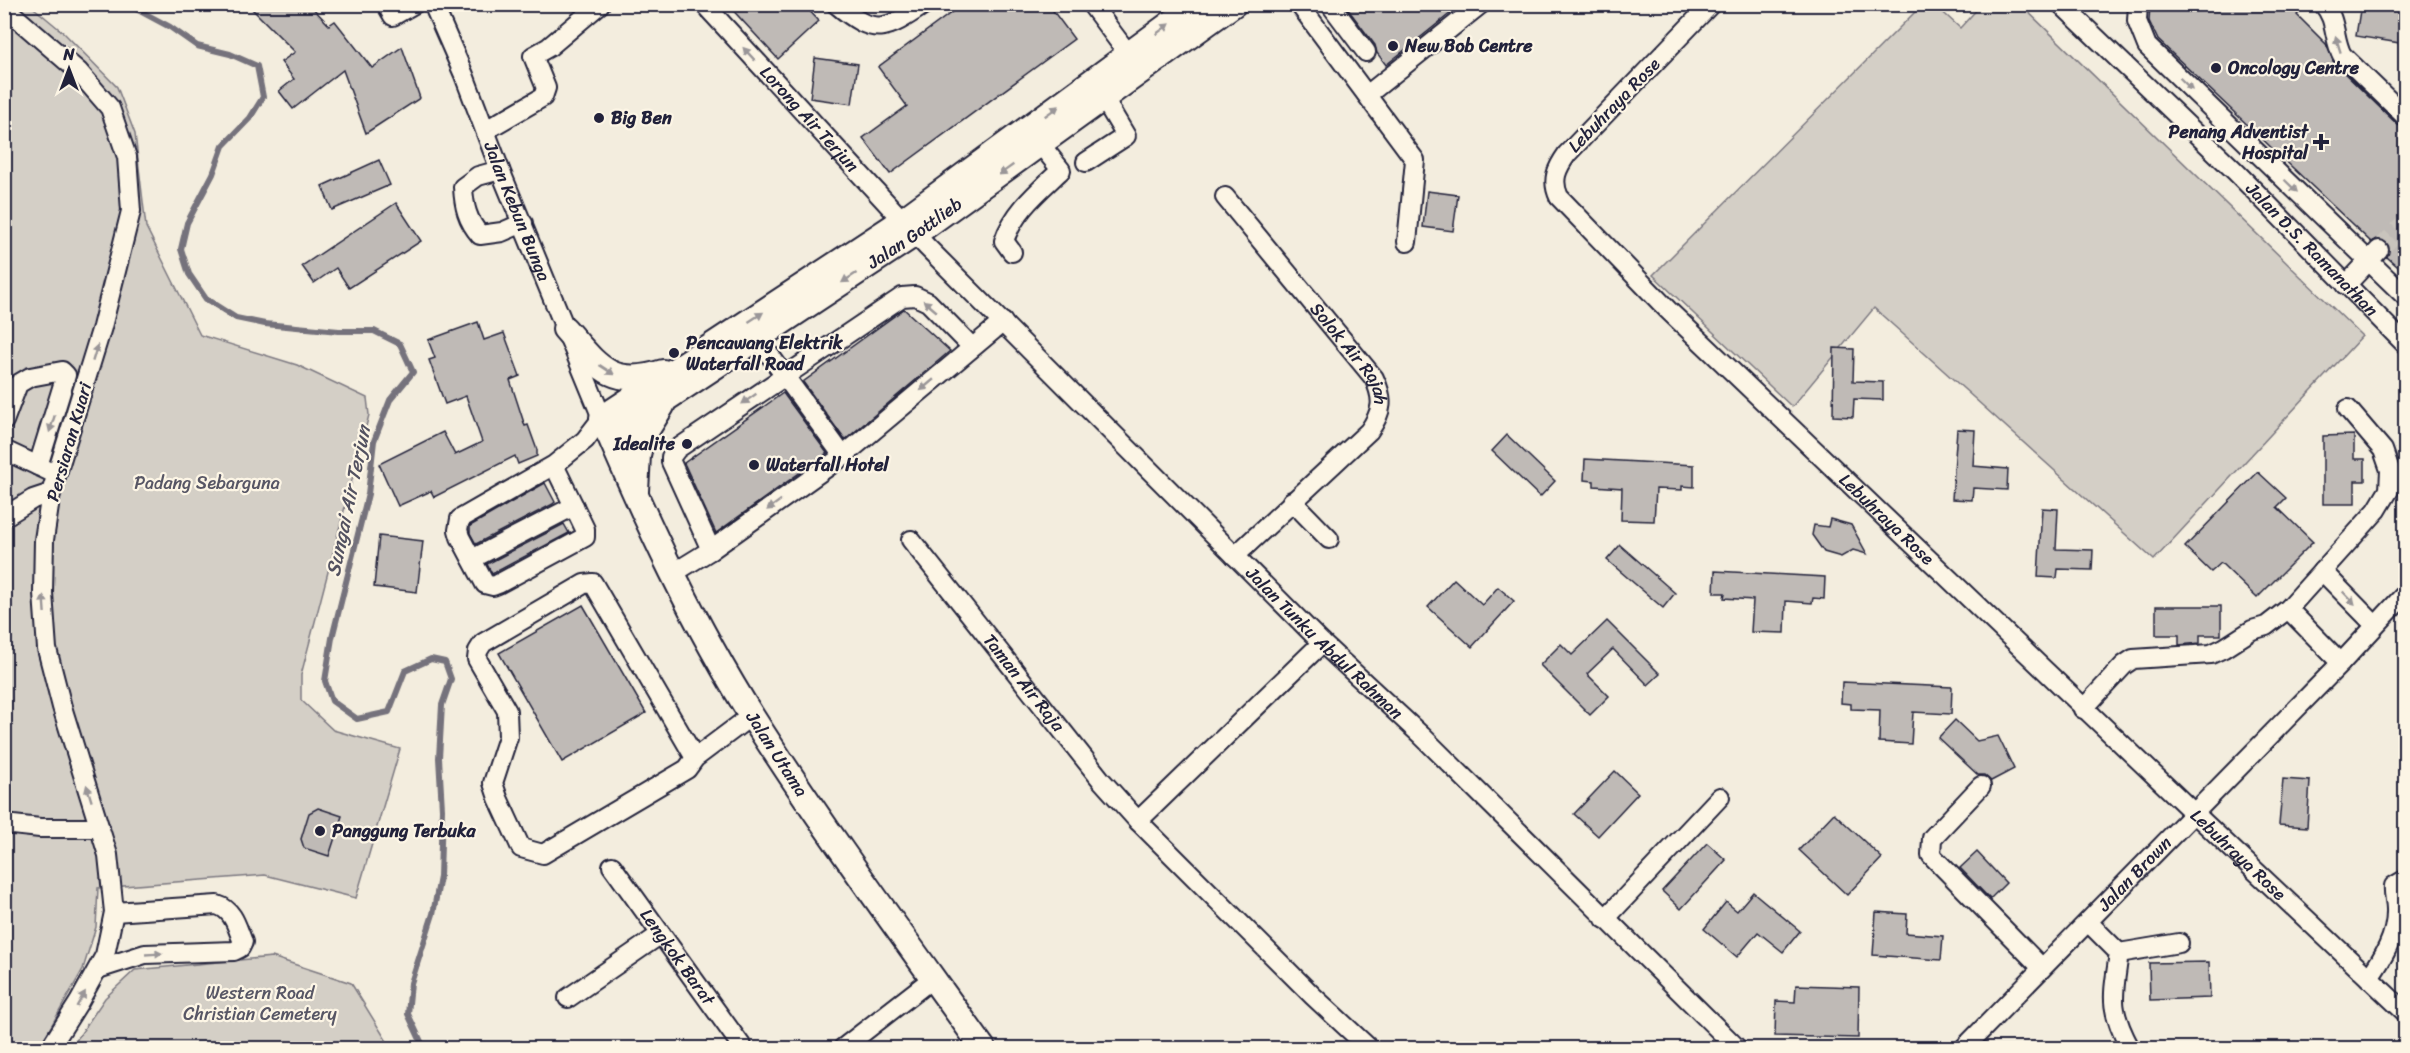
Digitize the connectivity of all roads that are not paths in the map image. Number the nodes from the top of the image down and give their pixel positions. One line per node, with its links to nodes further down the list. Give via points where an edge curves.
1 (386, 4): 2 (street, via 393,16)
2 (414, 4)
3 (433, 4): 25 (street, Jalan Kebun Bunga)
4 (600, 4): 25 (street, via 549,47 532,56 546,88 543,97)
5 (704, 4): 32 (street, Lorong Air Terjun, one-way to 5)
6 (836, 4): 7 (street, via 856,21 875,27 894,25)
7 (925, 4)
8 (1091, 4): 20 (street)
9 (1197, 4): 20 (main road, Jalan Gottlieb, one-way to 9)
10 (1234, 4): 20 (main road, Jalan Gottlieb)
11 (1330, 4): 19 (street)
12 (1481, 4): 21 (street)
13 (1711, 4): 71 (street, Lebuhraya Rose, via 1567,154 1555,177 1559,197 1668,310)
14 (2138, 4): 24 (street, one-way to 24, via 2137,21 2147,46)
15 (2324, 4): 23 (street, one-way to 15, via 2342,55 2336,44 2334,20)
16 (1303, 6): 21 (street)
17 (2067, 6): 26 (street, Jalan D.S. Ramanathan)
18 (4, 7): 53 (street, Persiaran Kuari, one-way to 18, via 119,265 130,211 127,157 110,108 78,71)
19 (1366, 52)
20 (1135, 63): 22 (main road, Jalan Gottlieb); 32 (main road, Jalan Gottlieb, one-way to 20)
21 (1367, 95): 33 (street, via 1415,160)
22 (1104, 99): 27 (main road, Jalan Gottlieb); 28 (street, via 1126,136)
23 (2406, 117)
24 (2231, 123): 26 (street); 35 (street, one-way to 35)
25 (486, 130): 29 (street, Jalan Kebun Bunga)
26 (2206, 143): 36 (street, Jalan D.S. Ramanathan)
27 (1041, 145): 32 (main road, Jalan Gottlieb, one-way to 32); 34 (street, via 1061,170 1010,223 1004,241)
28 (1086, 162)
29 (500, 170): 31 (street, Jalan Kebun Bunga); 31 (street, via 478,176 463,187 472,226 480,235)
30 (1224, 197): 56 (street, Solok Air Rajah, via 1374,378 1379,390 1379,417 1370,431)
31 (524, 223): 39 (street, Jalan Kebun Bunga)
32 (909, 227): 38 (street, Jalan Tunku Abdul Rahman); 40 (main road, Jalan Gottlieb, one-way to 40); 43 (main road, Jalan Gottlieb, one-way to 32)
33 (1407, 242)
34 (1012, 252)
35 (2374, 256): 36 (street); 37 (street)
36 (2346, 285): 41 (street, Jalan D.S. Ramanathan)
37 (2406, 297)
38 (1003, 322): 42 (street); 62 (street, Jalan Tunku Abdul Rahman)
39 (566, 329): 43 (main road, one-way to 43, via 592,359 617,376 645,378); 48 (street, Jalan Kebun Bunga)
40 (758, 339): 44 (street); 45 (main road, Jalan Gottlieb)
41 (2406, 345)
42 (972, 347): 44 (street, one-way to 44, via 928,302 915,296 902,297); 50 (street, one-way to 50)
43 (680, 367): 48 (main road, Jalan Gottlieb)
44 (784, 375): 50 (street); 61 (street, one-way to 61, via 671,457)
45 (666, 399): 48 (main road, Jalan Gottlieb); 55 (main road, via 642,438)
46 (2348, 409): 64 (street, via 2383,450 2391,480 2377,510)
47 (4, 421): 52 (street, one-way to 52, via 18,384 30,377 62,371 66,375)
48 (606, 427): 51 (street, Jalan Gottlieb); 55 (main road, Jalan Utama)
49 (4, 450): 52 (street)
50 (843, 456): 61 (street, one-way to 61)
51 (554, 465): 57 (street); 63 (street, via 460,519 458,530)
52 (39, 466): 53 (street)
53 (57, 475): 54 (street, Persiaran Kuari)
54 (51, 493): 58 (street); 79 (street, Persiaran Kuari, one-way to 54, via 47,649 44,540)
55 (636, 495): 65 (main road, Jalan Utama)
56 (1292, 501): 59 (street); 62 (street, Solok Air Rajah)
57 (574, 506): 63 (street); 63 (street, via 585,537 498,585 485,584)
58 (4, 517)
59 (1329, 538)
60 (911, 540): 77 (street, Taman Air Raja)
61 (711, 550): 65 (street)
62 (1234, 556): 69 (street, Jalan Tunku Abdul Rahman)
63 (471, 559)
64 (2322, 571): 67 (street); 68 (street, one-way to 68)
65 (672, 574): 72 (main road, Jalan Utama)
66 (2406, 593): 68 (street, Jalan Brown)
67 (2288, 609): 70 (street); 71 (street, via 2266,626 2211,654 2133,659)
68 (2375, 625): 70 (street, Jalan Brown)
69 (1322, 643): 77 (street); 83 (street, Jalan Tunku Abdul Rahman, via 1422,736)
70 (2341, 663): 76 (street, Jalan Brown)
71 (2083, 708): 76 (street, Lebuhraya Rose)
72 (751, 716): 73 (street); 90 (main road, Jalan Utama)
73 (695, 758): 73 (street, via 687,768 543,854 521,848 493,783 507,737 507,711 477,659 478,651 483,643 593,583)
74 (1981, 786): 88 (street, via 1932,838 1930,855)
75 (1720, 797): 83 (street)
76 (2194, 813): 84 (street, Jalan Brown); 91 (street, Lebuhraya Rose)
77 (1138, 821): 98 (street, Taman Air Raja)
78 (4, 824): 79 (street)
79 (100, 828): 82 (street, Persiaran Kuari, via 108,855)
80 (612, 866): 85 (street, Lengkok Barat)
81 (2406, 879): 91 (street, via 2394,886 2395,925 2384,957)
82 (114, 912): 89 (street, Persiaran Kuari); 89 (street, one-way to 82, via 145,954 234,951 243,942 230,913 217,905)
83 (1605, 919): 99 (street, Jalan Tunku Abdul Rahman)
84 (2088, 922): 87 (street); 88 (street, Jalan Brown)
85 (661, 934): 92 (street); 95 (street, Lengkok Barat)
86 (2179, 944): 87 (street)
87 (2119, 952): 101 (street, via 2112,998 2117,1023)
88 (2042, 968): 100 (street, Jalan Brown)
89 (98, 969): 94 (street, Persiaran Kuari, one-way to 89)
90 (933, 978): 96 (street); 97 (main road, Jalan Utama)
91 (2369, 978): 93 (street, Lebuhraya Rose)
92 (568, 998)
93 (2406, 1013)
94 (50, 1048)
95 (743, 1048)
96 (843, 1048)
97 (983, 1048)
98 (1369, 1048)
99 (1737, 1048)
100 (1964, 1048)
101 (2130, 1048)

